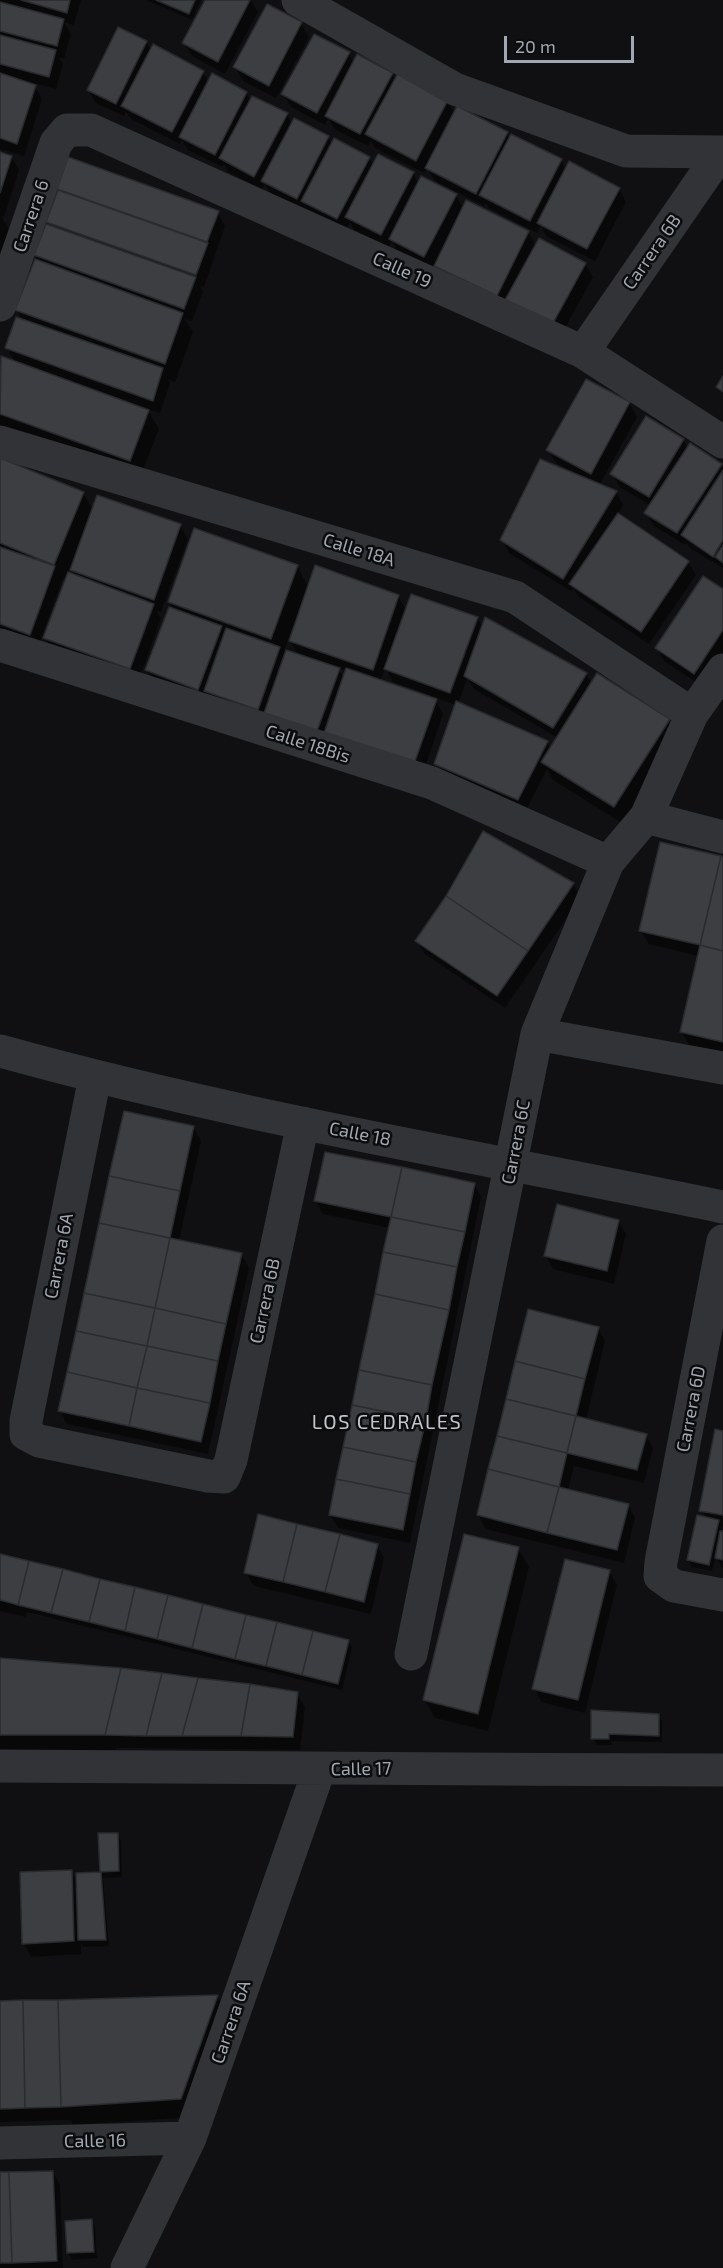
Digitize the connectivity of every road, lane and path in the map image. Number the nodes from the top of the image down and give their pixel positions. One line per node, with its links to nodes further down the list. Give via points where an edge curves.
1 (298, 0): 3 (street, via 455,89 626,151)
2 (67, 130): 4 (street, Carrera 6, via 56,143); 5 (street, Calle 19, via 91,130)
3 (722, 152): 5 (street, Carrera 6B)
4 (0, 305)
5 (583, 352): 7 (street, Calle 19)
6 (0, 442): 10 (street, Calle 18A, via 515,597)
7 (723, 442)
8 (0, 645): 13 (street, Calle 18Bis, via 432,783)
9 (723, 670): 10 (street, Carrera 6C)
10 (692, 714): 11 (street, Carrera 6C)
11 (646, 817): 12 (street); 13 (street, Carrera 6C)
12 (723, 837)
13 (608, 862): 14 (street, Carrera 6C)
14 (537, 1034): 16 (street); 19 (street, Carrera 6C)
15 (0, 1051): 17 (street, Calle 18)
16 (723, 1068)
17 (95, 1077): 18 (street, Calle 18); 22 (street, Carrera 6A, via 26,1434 39,1441)
18 (303, 1123): 19 (street, Calle 18); 22 (street, Carrera 6B, via 231,1460)
19 (512, 1163): 20 (street, Calle 18); 24 (street, Carrera 6C)
20 (723, 1206)
21 (723, 1241): 23 (street, Carrera 6D, via 660,1576 674,1586)
22 (224, 1477)
23 (723, 1595)
24 (411, 1654)
25 (0, 1766): 26 (street, Calle 17)
26 (319, 1770): 27 (street, Calle 17); 28 (street, Carrera 6A)
27 (723, 1770)
28 (190, 2138): 29 (street, Calle 16); 30 (street, Carrera 6A)
29 (0, 2143)
30 (127, 2268)

